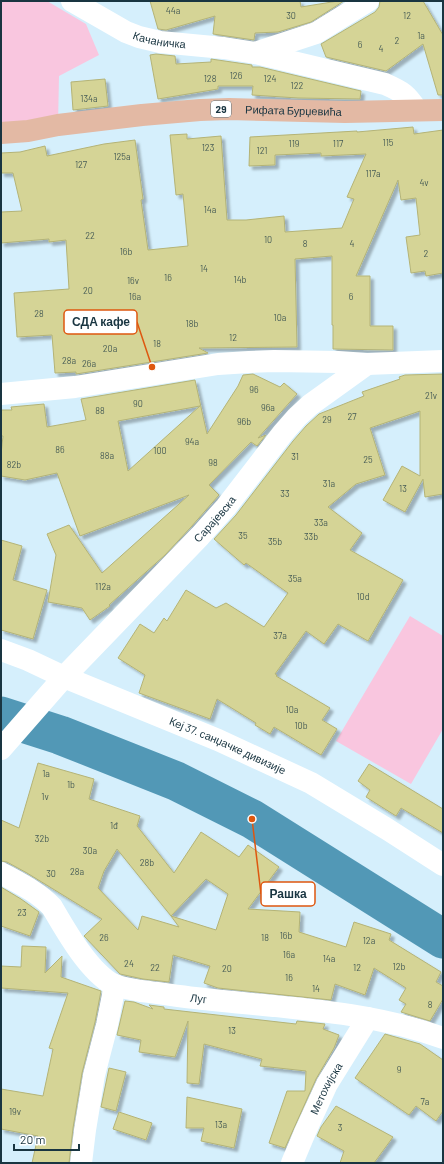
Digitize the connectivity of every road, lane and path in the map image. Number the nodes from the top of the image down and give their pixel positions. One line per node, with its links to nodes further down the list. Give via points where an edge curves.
1 (72, 1): 3 (street, Качаничка, via 139,37 160,42)
2 (368, 1): 3 (street, Качаничка, via 316,33)
3 (255, 53): 4 (street, Качаничка, via 385,84 407,96)
4 (416, 110): 5 (main road, Рифата Бурџевића / 29); 6 (main road, Рифата Бурџевића / 29, via 345,112 229,108 142,115)
5 (443, 110)
6 (1, 133)
7 (443, 361): 8 (street)
8 (367, 364): 9 (street, via 274,361 218,364 75,387); 11 (street, Сарајевска, via 297,417 226,507)
9 (1, 394)
10 (1, 650): 11 (street, Кеј 37. санџачке дивизије)
11 (64, 677): 12 (street, Сарајевска); 13 (street, Кеј 37. санџачке дивизије, via 218,740 311,783)
12 (1, 749)
13 (443, 865)
14 (1, 873): 15 (street, Луг, via 46,900 98,974)
15 (115, 985): 16 (street, Луг, via 163,994); 18 (street, via 94,1075)
16 (368, 1018): 17 (street, Луг); 19 (street, Метохијска, via 326,1084)
17 (443, 1038)
18 (81, 1163)
19 (292, 1163)

